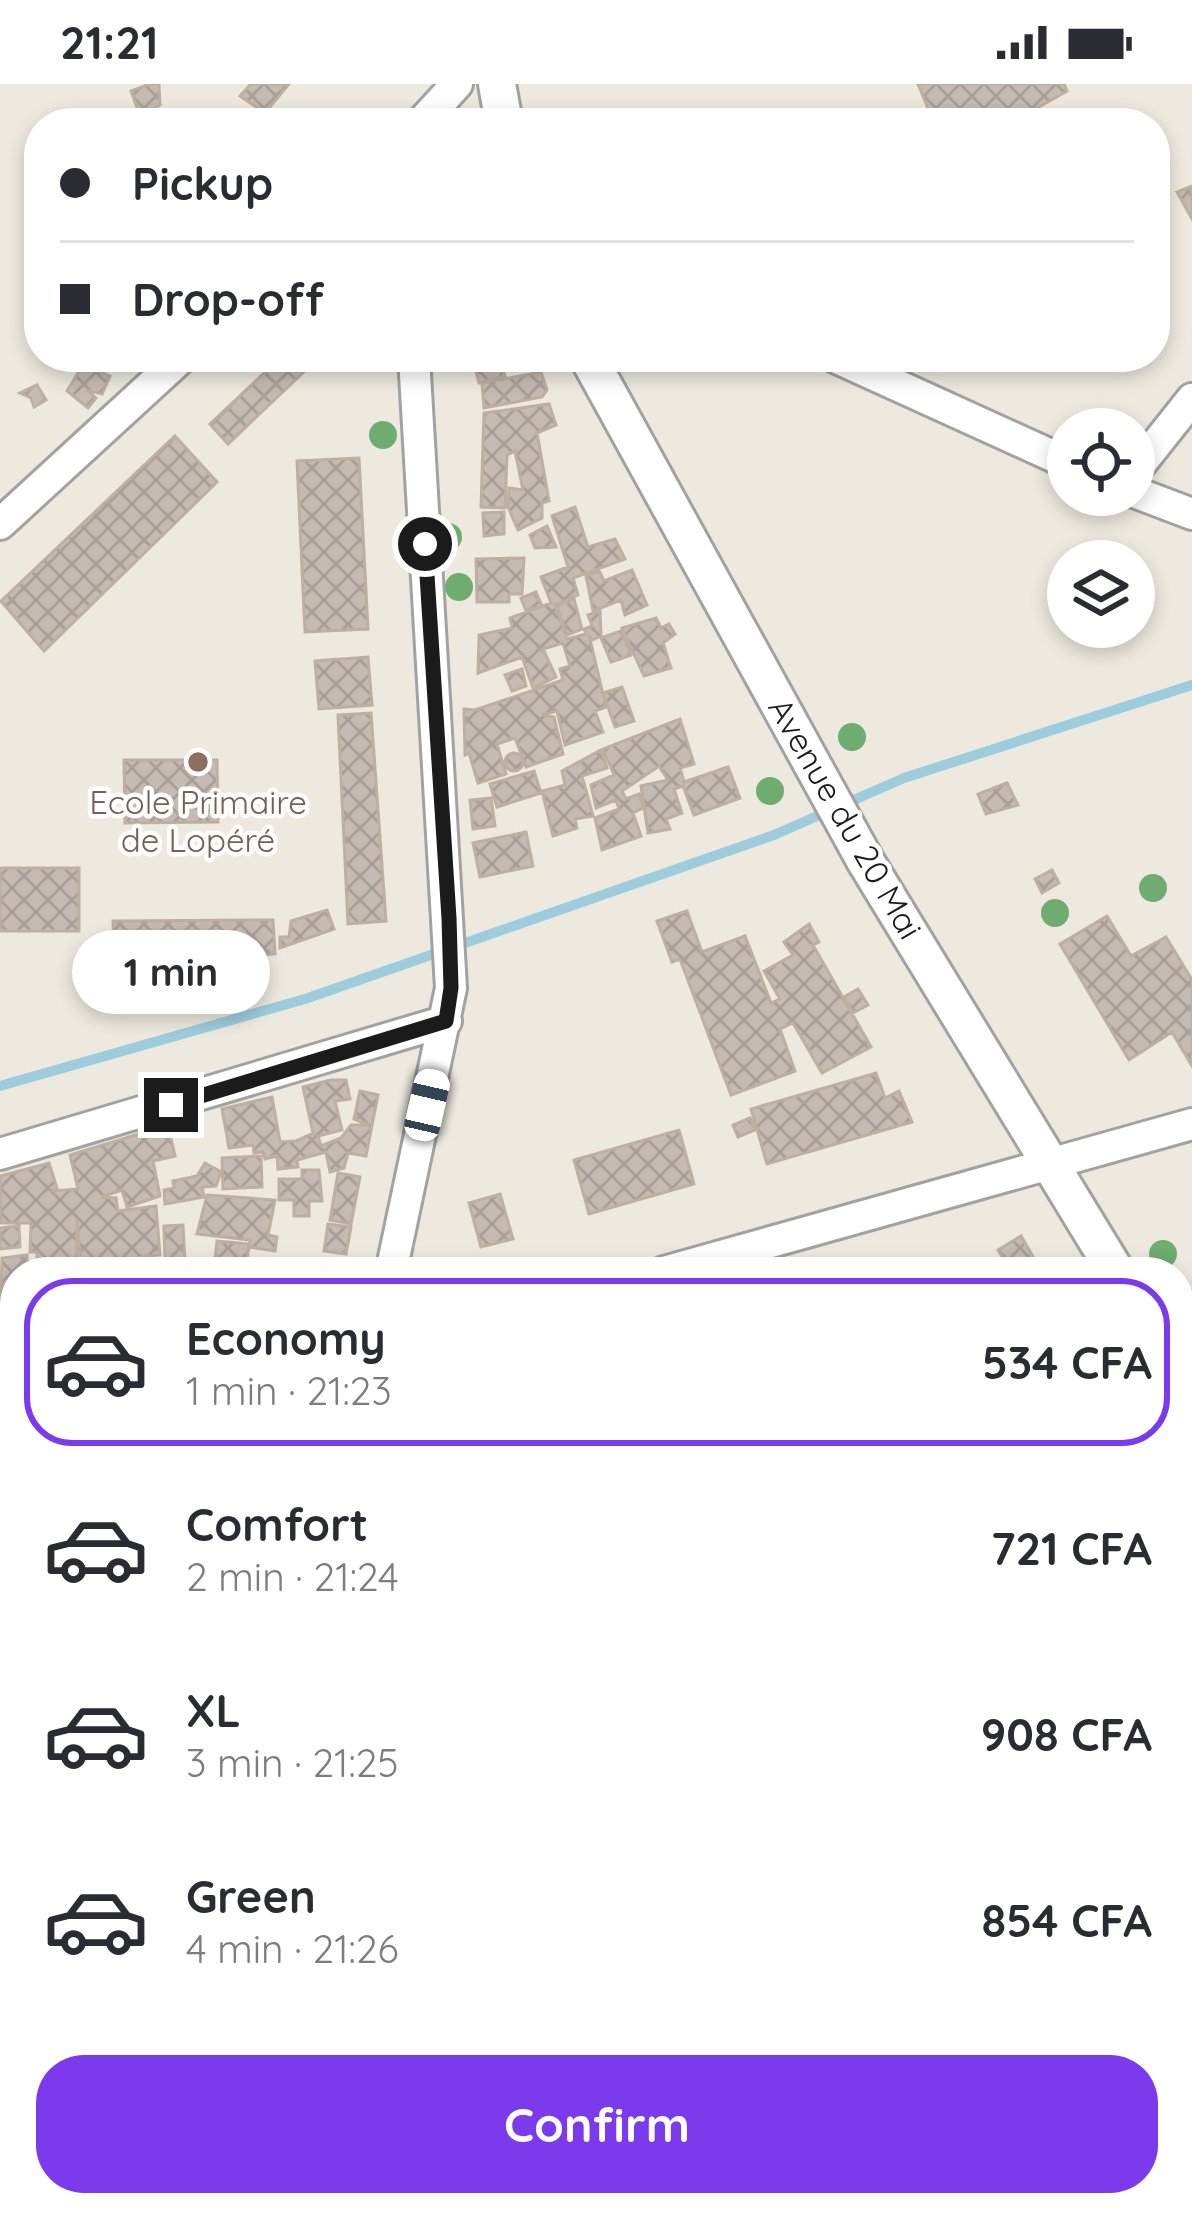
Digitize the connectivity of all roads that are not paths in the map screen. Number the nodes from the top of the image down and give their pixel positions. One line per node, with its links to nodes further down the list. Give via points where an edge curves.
1 (457, 84): 2 (street)
2 (435, 108)
3 (166, 372): 12 (street)
4 (415, 372): 13 (street, via 449,918)
5 (596, 372): 16 (street, Avenue du 20 Mai, via 866,862)
6 (868, 372): 9 (street)
7 (1192, 399): 8 (street)
8 (1155, 446)
9 (1047, 453)
10 (1155, 500): 11 (street)
11 (1192, 514)
12 (0, 524)
13 (446, 1021): 15 (street); 17 (street)
14 (1192, 1124): 16 (street)
15 (0, 1154)
16 (1053, 1163): 18 (street); 19 (street, Avenue du 20 Mai)
17 (394, 1257)
18 (718, 1257)
19 (1107, 1257)

